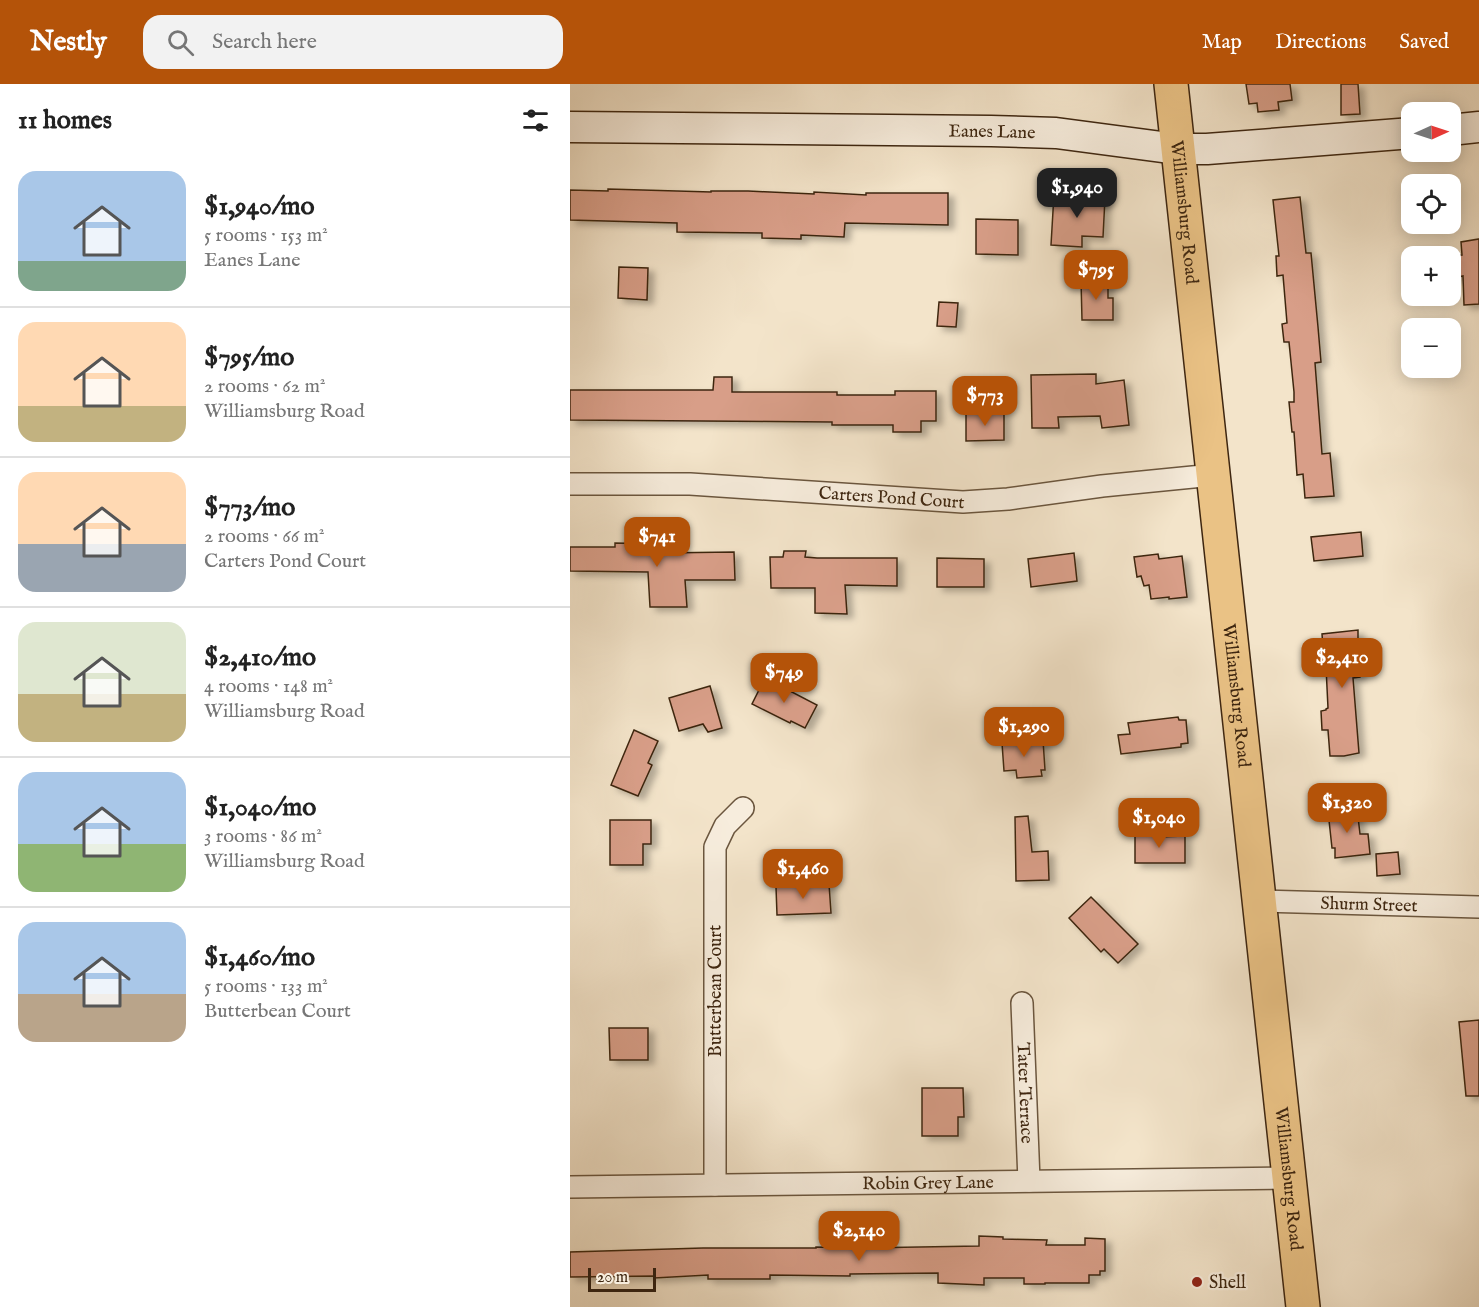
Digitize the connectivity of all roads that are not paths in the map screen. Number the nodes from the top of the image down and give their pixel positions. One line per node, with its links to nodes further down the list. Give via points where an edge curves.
1 (1171, 84): 6 (main road, Williamsburg Road)
2 (570, 127): 6 (street, Eanes Lane, via 1056,133)
3 (1479, 127): 4 (street)
4 (1461, 129)
5 (1401, 134): 6 (street, Eanes Lane)
6 (1177, 149): 7 (main road, Williamsburg Road)
7 (1213, 475): 8 (street, Carters Pond Court, via 963,502 690,484); 10 (main road, Williamsburg Road)
8 (570, 484)
9 (743, 808): 15 (street, Butterbean Court, via 725,826 715,847)
10 (1258, 901): 11 (street, Shurm Street); 13 (main road, Williamsburg Road)
11 (1479, 907)
12 (1022, 1003): 14 (street, Tater Terrace)
13 (1288, 1178): 14 (street, Robin Grey Lane); 17 (main road, Williamsburg Road)
14 (1029, 1181): 15 (street, Robin Grey Lane)
15 (715, 1185): 16 (street, Robin Grey Lane)
16 (570, 1187)
17 (1303, 1307)

